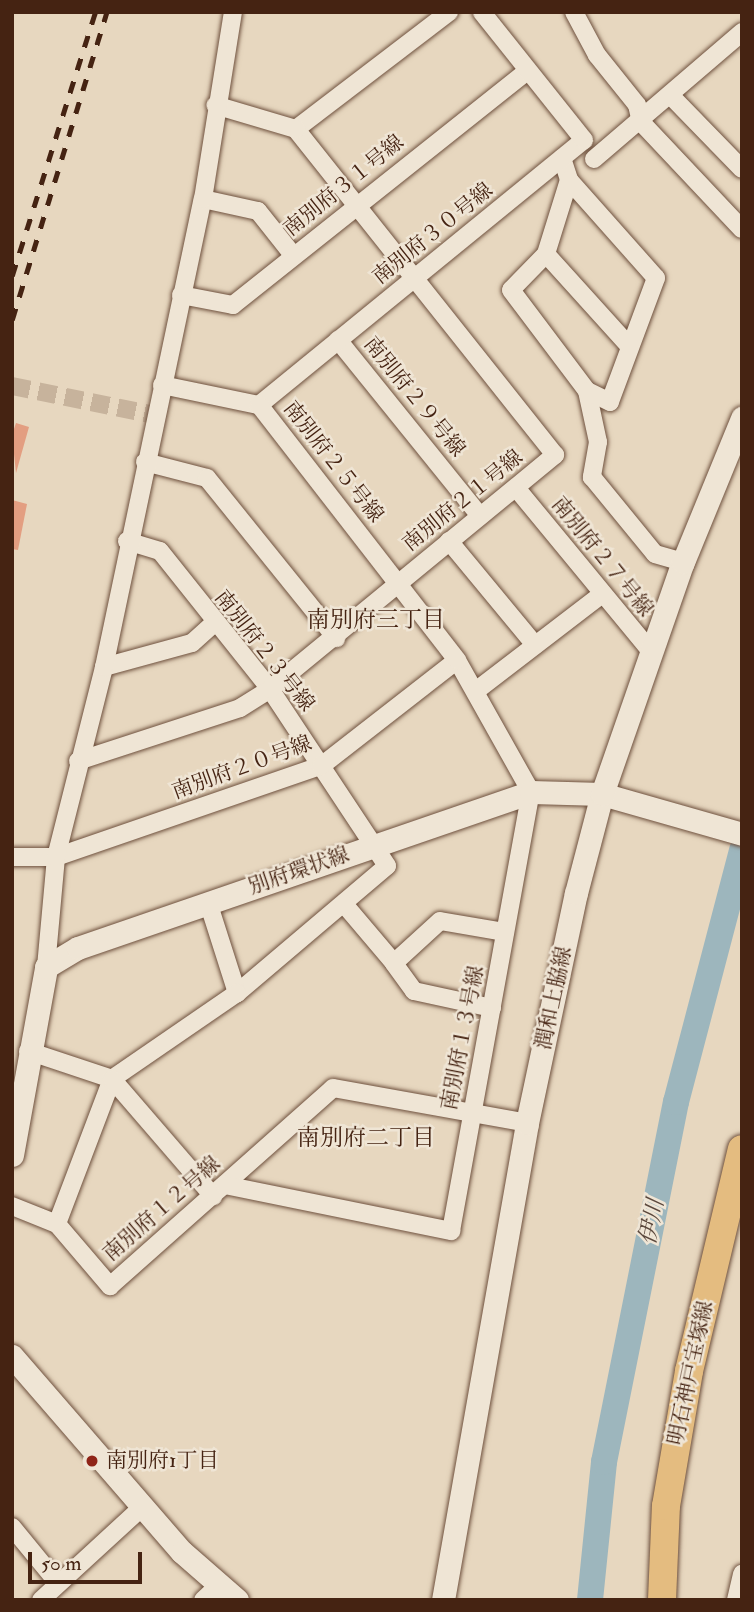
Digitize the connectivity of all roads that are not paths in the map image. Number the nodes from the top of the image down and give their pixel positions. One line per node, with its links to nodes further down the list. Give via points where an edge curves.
1 (233, 12): 8 (street)
2 (449, 12): 10 (street)
3 (482, 12): 6 (street, 南別府３０号線)
4 (574, 12): 9 (street, via 597,55 637,104)
5 (742, 32): 7 (street)
6 (527, 71): 11 (street, 南別府３０号線, via 584,140); 16 (street, 南別府３１号線)
7 (672, 97): 9 (street); 13 (street)
8 (215, 105): 10 (street); 15 (street)
9 (641, 122): 12 (street); 17 (street)
10 (296, 129): 16 (street, 南別府２１号線)
11 (562, 158): 14 (street); 20 (street, 南別府３０号線)
12 (594, 159)
13 (742, 169)
14 (569, 180): 18 (street); 23 (street, via 656,278)
15 (202, 199): 19 (street, via 258,211); 21 (street)
16 (356, 204): 19 (street, 南別府３１号線); 20 (street, 南別府２１号線)
17 (742, 229)
18 (546, 254): 23 (street); 25 (street, via 511,290)
19 (293, 255): 21 (street, 南別府３１号線, via 233,304)
20 (415, 278): 22 (street, 南別府３０号線); 29 (street, 南別府２１号線, via 555,455)
21 (181, 295): 24 (street)
22 (338, 340): 26 (street, 南別府３０号線); 30 (street, 南別府２９号線)
23 (631, 347): 25 (street, via 610,402)
24 (162, 385): 26 (street); 28 (street)
25 (587, 391): 33 (street, via 598,442 592,477 655,554)
26 (259, 405): 34 (street, 南別府２５号線)
27 (742, 418): 33 (street, 潤和上脇線)
28 (145, 462): 31 (street); 37 (street, via 207,478)
29 (517, 489): 30 (street, 南別府２１号線); 35 (street, 南別府２７号線)
30 (480, 516): 32 (street, 南別府２１号線)
31 (127, 541): 36 (street, 南別府２３号線, via 160,551); 41 (street)
32 (449, 541): 34 (street, 南別府２１号線); 38 (street)
33 (682, 562): 39 (street, 潤和上脇線)
34 (398, 584): 37 (street, 南別府２１号線); 40 (street, 南別府２５号線)
35 (601, 594): 38 (street); 39 (street, 南別府２７号線)
36 (213, 624): 41 (street, via 192,643); 42 (street, 南別府２３号線)
37 (336, 638): 42 (street, 南別府２１号線)
38 (535, 645): 43 (street)
39 (652, 653): 47 (street, 潤和上脇線)
40 (457, 660): 43 (street, 南別府２５号線); 45 (street, 南別府２０号線)
41 (104, 667): 44 (street)
42 (270, 689): 44 (street, 南別府２１号線, via 240,708); 45 (street, 南別府２３号線)
43 (477, 690): 46 (street, 南別府２５号線)
44 (78, 761): 51 (street)
45 (321, 766): 49 (street, 南別府２３号線); 51 (street, 南別府２０号線)
46 (531, 792): 47 (street, 別府環状線); 49 (street, 別府環状線); 54 (street, 南別府１３号線)
47 (602, 794): 48 (street, 別府環状線); 62 (street, 潤和上脇線)
48 (742, 834)
49 (369, 846): 52 (street, 別府環状線); 53 (street, 南別府２３号線, via 387,866)
50 (12, 857): 51 (street, 南別府２０号線)
51 (56, 857): 56 (street)
52 (208, 902): 56 (street, 別府環状線, via 78,948); 57 (street)
53 (344, 904): 55 (street); 57 (street)
54 (505, 932): 55 (street, via 440,921); 58 (street, 南別府１３号線)
55 (394, 963): 58 (street, via 414,991)
56 (46, 967): 59 (street)
57 (237, 993): 60 (street)
58 (492, 1008): 61 (street, 南別府１３号線)
59 (27, 1051): 60 (street); 64 (street)
60 (112, 1079): 65 (street); 67 (street)
61 (472, 1112): 62 (street, 南別府１２号線); 65 (street, 南別府１２号線, via 333,1088); 65 (street, 南別府１３号線, via 451,1231)
62 (527, 1123): 76 (street, 潤和上脇線)
63 (742, 1149): 77 (main road, 明石神戸宝塚線, via 689,1371 666,1506)
64 (12, 1155)
65 (219, 1191): 67 (street, 南別府１２号線, via 110,1286)
66 (12, 1206): 67 (street)
67 (57, 1224)
68 (12, 1356): 69 (street)
69 (142, 1507): 72 (street); 73 (street)
70 (12, 1527): 72 (street)
71 (742, 1574): 78 (street)
72 (58, 1583): 74 (street)
73 (210, 1593): 75 (street)
74 (41, 1600)
75 (237, 1600)
76 (443, 1600)
77 (662, 1600)
78 (736, 1600)

